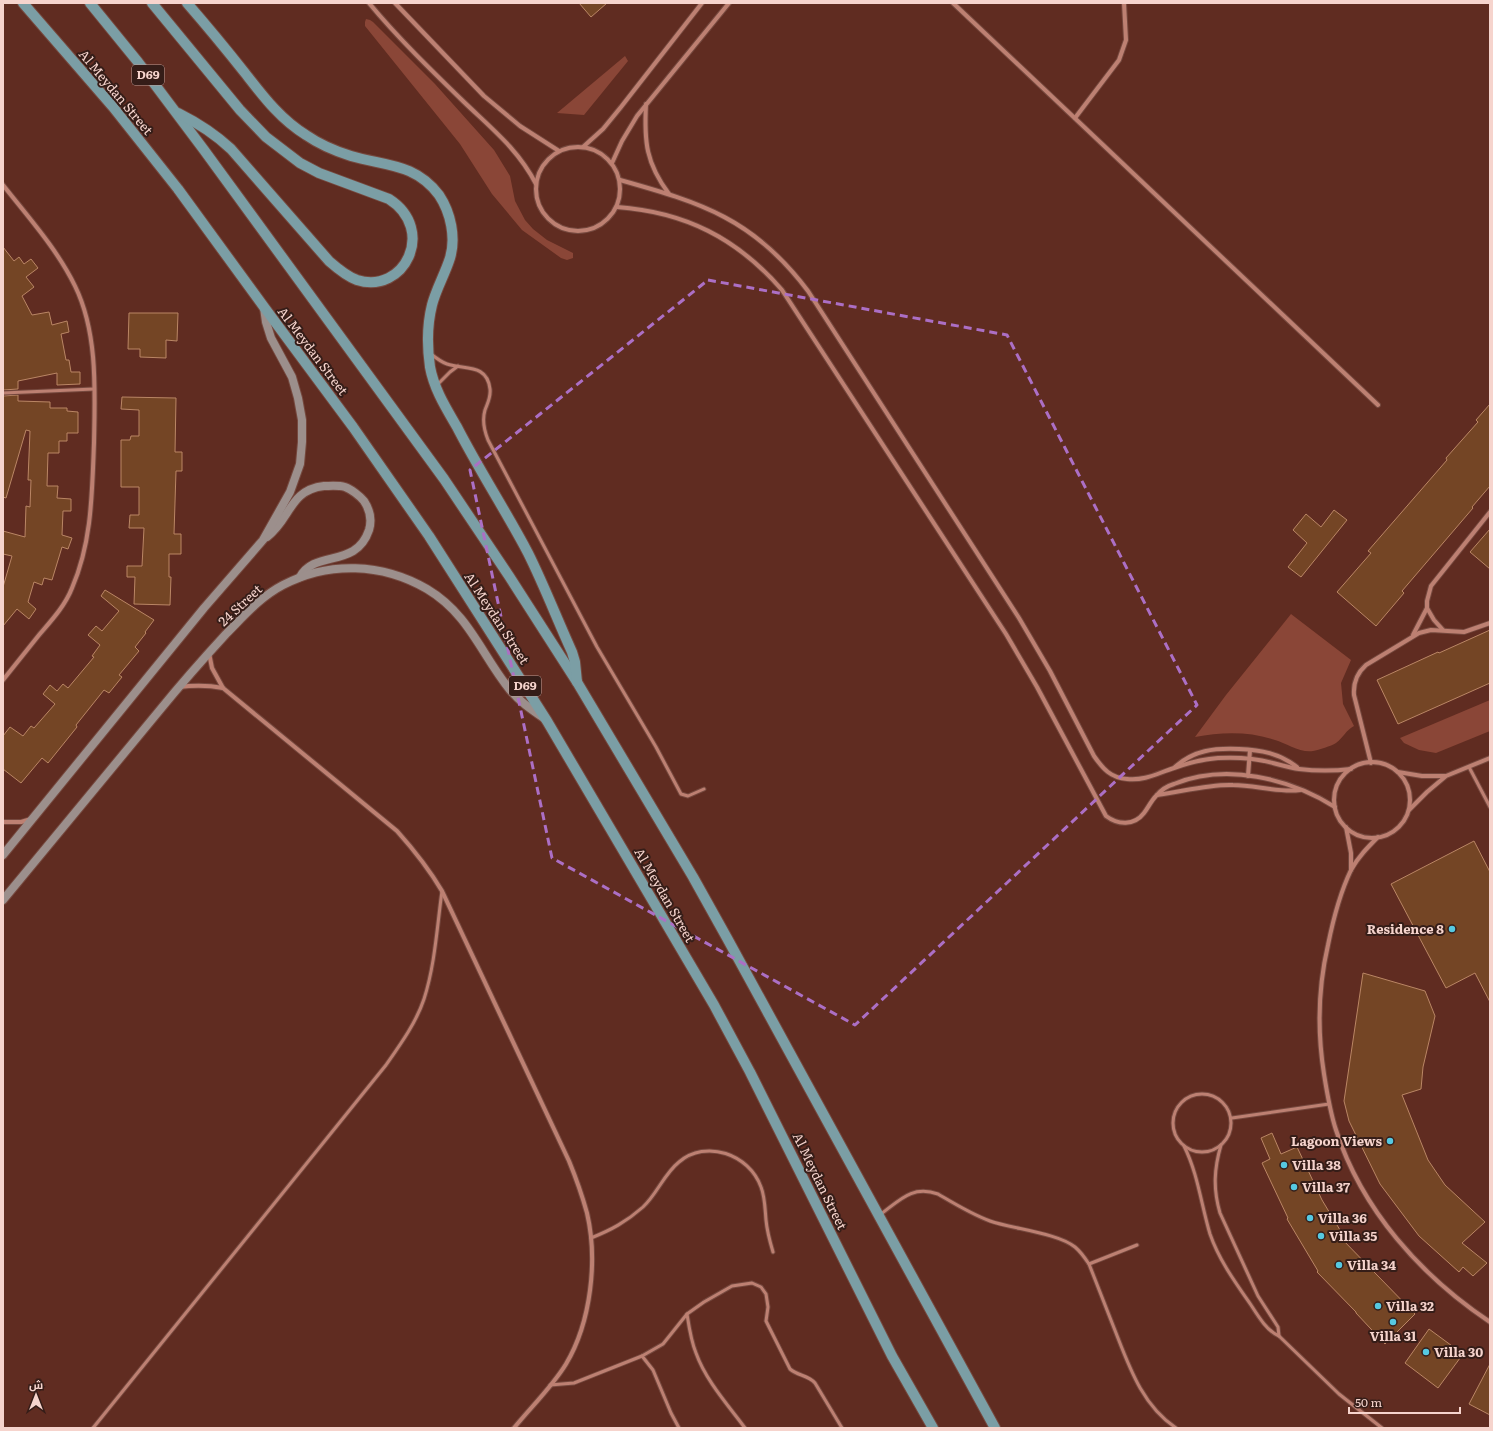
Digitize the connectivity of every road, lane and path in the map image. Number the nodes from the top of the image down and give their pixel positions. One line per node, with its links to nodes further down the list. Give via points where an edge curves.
1 (23, 3): 22 (main road, Al Meydan Street / D69, via 178,189)
2 (90, 3): 12 (main road, D69)
3 (152, 3): 12 (main road, via 240,110 266,137 300,163 319,173 397,204 409,219 412,228 412,248 404,265 397,272 380,280 363,281 347,276 329,261 226,145 200,124)
4 (187, 3): 23 (main road, via 258,91 287,122 335,150 408,170 430,185 440,197 450,221 452,246 450,259 432,304)
5 (369, 3): 18 (street, via 448,87 511,147)
6 (394, 3): 15 (street, via 484,96 520,126)
7 (702, 3): 14 (street, via 603,129)
8 (729, 3): 11 (street)
9 (953, 3): 13 (street)
10 (1124, 3): 13 (street, via 1126,40 1119,60)
11 (646, 104): 16 (street, via 622,140); 20 (street, via 645,139 648,154 660,182)
12 (176, 112): 38 (main road, D69, via 444,478)
13 (1075, 118): 28 (street)
14 (583, 147): 15 (street); 16 (street, via 596,151)
15 (559, 151): 18 (street, via 541,168)
16 (612, 163): 17 (street)
17 (620, 180): 20 (street); 21 (street)
18 (536, 184): 21 (street, via 538,202 544,214 554,224 571,231 598,227)
19 (3, 185): 26 (street, via 50,245 75,286 90,332)
20 (670, 194): 47 (street, via 710,209 747,230 780,258 808,291 1015,612 1103,768 1116,778 1139,780)
21 (617, 207): 55 (street, via 668,215 704,228 745,253 771,277 792,304 1006,634 1106,816 1120,823 1136,821 1144,814)
22 (264, 307): 30 (street, 24 Street, via 271,338 292,377 298,398 302,442 300,464 290,492); 41 (main road, Al Meydan Street / D69, via 353,427 429,536)
23 (429, 352): 24 (lane, via 447,364); 25 (main road)
24 (458, 366): 25 (lane); 53 (lane, via 475,369 487,378 490,384 490,397 483,425 488,440 597,647 656,747 678,791 688,796)
25 (436, 386): 38 (main road, via 477,466 530,559 572,652)
26 (94, 389): 27 (lane); 37 (street, via 91,511 81,565 72,590 54,617)
27 (3, 393)
28 (1378, 404)
29 (1490, 512): 32 (street, via 1436,579 1429,593)
30 (263, 540): 31 (street, via 277,528 299,496 311,489 333,485 345,487 363,500 370,513 371,524 367,536 359,547 350,553 313,564); 59 (street, 24 Street)
31 (300, 577): 36 (street, 24 Street, via 262,598); 41 (street, 24 Street, via 335,568 367,568 397,575 428,590 446,603 466,624 511,691 526,706)
32 (1426, 608): 34 (street); 35 (street)
33 (1490, 623): 34 (street, via 1464,632)
34 (1444, 631): 35 (street, via 1431,630)
35 (1413, 635): 45 (street, via 1366,665 1358,673 1354,683 1355,700)
36 (209, 652): 39 (street, 24 Street); 40 (street, via 212,668)
37 (3, 680)
38 (577, 682): 71 (main road, D69, via 712,911)
39 (178, 687): 40 (street, via 208,685); 66 (street, 24 Street)
40 (223, 688): 65 (street, via 397,831 414,849)
41 (548, 721): 86 (main road, Al Meydan Street / D69, via 714,1005 771,1113 872,1317)
42 (1250, 750): 43 (street); 47 (street, via 1208,750 1193,754); 48 (street, via 1276,754)
43 (1249, 758): 47 (street, via 1211,759); 48 (street); 51 (street)
44 (1490, 758): 46 (street)
45 (1371, 763): 49 (street); 50 (street, via 1385,765)
46 (1469, 767): 52 (street); 57 (lane)
47 (1174, 768)
48 (1299, 769): 49 (street)
49 (1351, 769): 56 (street, via 1341,780 1335,793)
50 (1397, 772): 52 (street); 58 (street, via 1409,790)
51 (1248, 776): 54 (street, via 1272,780); 55 (street, via 1197,778 1172,785)
52 (1446, 776): 58 (street)
53 (704, 789)
54 (1302, 790): 55 (street, via 1284,791 1247,785 1216,785); 56 (street)
55 (1156, 795)
56 (1335, 807): 61 (street)
57 (1490, 807)
58 (1409, 811): 62 (street, via 1397,828)
59 (31, 819): 60 (street); 63 (street, 24 Street)
60 (3, 822)
61 (1346, 827): 62 (street, via 1364,837); 64 (street, via 1351,852)
62 (1378, 837): 64 (street)
63 (3, 855)
64 (1351, 870): 67 (street, via 1322,968 1319,1033)
65 (442, 891): 72 (street, via 569,1161 583,1201); 81 (lane, via 431,976 424,1001 386,1066)
66 (3, 900)
67 (1329, 1104): 68 (lane); 77 (street, via 1346,1158 1374,1209 1398,1241 1436,1280)
68 (1232, 1118): 69 (lane, via 1230,1133); 70 (lane, via 1220,1099 1198,1093 1187,1097 1178,1105 1173,1124 1176,1136)
69 (1221, 1145): 70 (lane, via 1207,1152 1199,1152); 78 (lane, via 1214,1185 1220,1213 1258,1296 1278,1327)
70 (1184, 1146): 78 (lane, via 1199,1186 1211,1236 1220,1259 1258,1315 1271,1331)
71 (879, 1215): 75 (lane, via 912,1193 931,1192 992,1222 1065,1241 1075,1247); 87 (main road, D69)
72 (591, 1238): 74 (lane, via 614,1228 644,1206 679,1162 695,1153 713,1151 731,1155 755,1176 763,1197 768,1237); 80 (street, via 592,1266 583,1322 566,1364)
73 (1137, 1245): 75 (lane)
74 (773, 1252)
75 (1089, 1264): 88 (lane, via 1134,1378 1150,1404)
76 (687, 1314): 79 (lane, via 663,1344); 84 (lane, via 692,1342 700,1364); 85 (lane, via 732,1286 752,1283 761,1287 768,1300 766,1321 790,1369 815,1383)
77 (1490, 1322)
78 (1279, 1336): 89 (lane, via 1339,1394)
79 (642, 1356): 80 (lane, via 574,1383); 83 (lane, via 653,1370)
80 (550, 1385): 82 (street)
81 (93, 1428)
82 (514, 1428)
83 (679, 1428)
84 (745, 1428)
85 (842, 1428)
86 (933, 1428)
87 (995, 1428)
88 (1176, 1428)
89 (1382, 1428)

